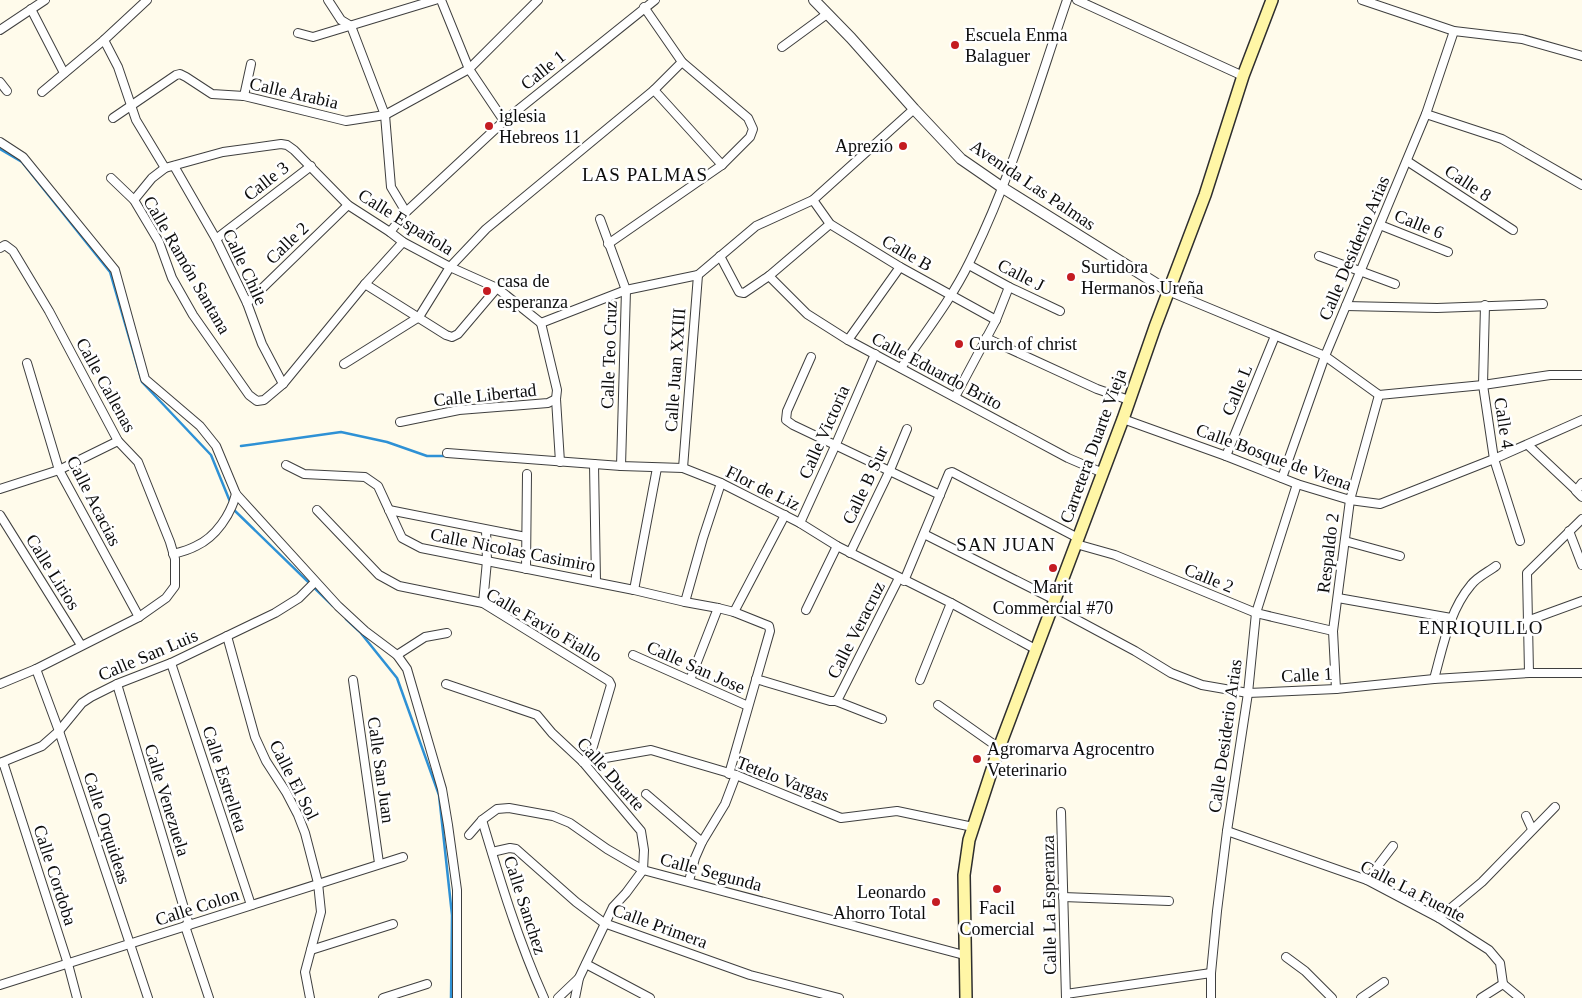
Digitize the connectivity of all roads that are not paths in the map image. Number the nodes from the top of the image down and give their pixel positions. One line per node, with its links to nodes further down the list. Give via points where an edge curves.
1 (45, 0): 14 (street)
2 (148, 0): 20 (street)
3 (328, 0): 16 (street, via 341,20)
4 (435, 0): 16 (street)
5 (441, 0): 25 (street)
6 (538, 0): 25 (street, Calle Arabia)
7 (655, 0): 13 (street, Calle 1)
8 (814, 0): 15 (street, Avenida Las Palmas)
9 (1067, 0): 47 (street)
10 (1076, 0): 27 (street)
11 (1272, 0): 27 (main road, Carretera Duarte Vieja)
12 (1362, 0): 18 (street)
13 (644, 7): 23 (street); 38 (street, Calle 1)
14 (31, 9): 17 (street); 26 (street)
15 (827, 14): 21 (street); 34 (street, Avenida Las Palmas)
16 (351, 26): 19 (street, via 313,37); 36 (street)
17 (0, 30)
18 (1454, 31): 22 (street, via 1522,39); 35 (street, Calle Desiderio Arias)
19 (298, 33)
20 (104, 40): 26 (street); 33 (street)
21 (782, 47)
22 (1582, 56)
23 (682, 62): 29 (street); 41 (street, via 748,118 752,129 750,137)
24 (251, 64): 32 (street)
25 (469, 69): 36 (street, Calle Arabia); 38 (street)
26 (64, 73): 31 (street)
27 (1243, 76): 75 (main road, Carretera Duarte Vieja, via 1205,195)
28 (0, 82): 30 (street)
29 (654, 90): 41 (street); 65 (street, via 486,229)
30 (7, 91)
31 (42, 92)
32 (244, 96): 33 (street, Calle Arabia, via 212,94 180,74); 36 (street, Calle Arabia, via 346,121)
33 (132, 105): 37 (street, Calle Arabia); 44 (street, via 136,120)
34 (914, 109): 47 (street, Avenida Las Palmas, via 961,159); 49 (street)
35 (1426, 114): 40 (street, Calle Desiderio Arias); 46 (street, via 1502,139)
36 (385, 115): 51 (street, via 391,187)
37 (113, 118)
38 (504, 121): 51 (street, Calle 1)
39 (0, 142): 127 (street, via 23,156 115,270 145,379 200,426 216,446)
40 (1407, 161): 54 (street, Calle Desiderio Arias); 55 (street, Calle 8)
41 (722, 165): 59 (street)
42 (174, 166): 43 (street, Calle Española, via 231,150 281,144 287,145); 44 (street, Calle Española); 57 (street, Calle Chile)
43 (311, 166): 50 (street, Calle Española); 57 (street, Calle 3)
44 (165, 168): 48 (street)
45 (111, 178): 48 (street, Calle Ramón Santana)
46 (1582, 185)
47 (1003, 188): 64 (street); 75 (street, Avenida Las Palmas)
48 (134, 200): 95 (street, Calle Ramón Santana, via 159,242 172,278 193,315 249,395 257,401 264,400)
49 (813, 200): 53 (street, Calle B); 62 (street, via 756,226)
50 (348, 205): 56 (street, Calle Española); 77 (street, Calle 2)
51 (406, 212): 56 (street, Calle 1)
52 (600, 219): 59 (street, Calle Teo Cruz)
53 (830, 224): 66 (street, Calle B); 69 (street)
54 (1380, 225): 61 (street, Calle 6); 67 (street, Calle Desiderio Arias)
55 (1513, 230)
56 (390, 232): 58 (street, Calle Española)
57 (216, 239): 77 (street, Calle Chile)
58 (403, 242): 65 (street, Calle Española); 70 (street)
59 (608, 244): 74 (street, Calle Teo Cruz)
60 (2, 247): 105 (street, Calle Callenas, via 13,251 49,311)
61 (1448, 252)
62 (720, 256): 68 (street); 69 (street, via 739,292 744,293)
63 (1319, 256): 67 (street)
64 (969, 264): 72 (street, Calle J); 76 (street)
65 (450, 267): 73 (street, Calle Española); 82 (street)
66 (900, 267): 76 (street, Calle B); 87 (street)
67 (1360, 272): 71 (street); 80 (street, Calle Desiderio Arias)
68 (698, 275): 74 (street); 116 (street, Calle Juan XXIII)
69 (769, 276): 87 (street, Calle Eduardo Brito, via 807,314)
70 (365, 284): 82 (street); 95 (street)
71 (1395, 284)
72 (1009, 287): 81 (street, Calle J); 83 (street)
73 (498, 288): 82 (street, via 452,337); 84 (street, Calle Española)
74 (626, 290): 84 (street); 114 (street, Calle Teo Cruz)
75 (1168, 291): 85 (street); 100 (main road, Carretera Duarte Vieja)
76 (950, 295): 83 (street, Calle B); 93 (street)
77 (247, 303): 95 (street, Calle Chile, via 262,344)
78 (1543, 304): 79 (street)
79 (1485, 305): 80 (street, via 1437,308); 96 (street, Calle 4)
80 (1346, 306): 89 (street, Calle Desiderio Arias)
81 (1060, 311)
82 (419, 317): 92 (street)
83 (996, 320): 86 (street)
84 (541, 323): 99 (street, Calle Libertad, via 557,390)
85 (1275, 336): 89 (street); 109 (street, Calle L)
86 (986, 338): 98 (street); 100 (street, via 1097,389)
87 (848, 340): 88 (street, Calle Eduardo Brito)
88 (875, 354): 93 (street, Calle Eduardo Brito); 106 (street, Calle Victoria)
89 (1325, 356): 97 (street); 122 (street, Calle Desiderio Arias)
90 (811, 357): 106 (street, via 787,410 786,420)
91 (27, 363): 117 (street, Calle Acacias)
92 (344, 364)
93 (900, 368): 98 (street, Calle Eduardo Brito)
94 (1582, 375): 96 (street, via 1550,375)
95 (283, 384)
96 (1483, 385): 97 (street); 110 (street, Calle 4)
97 (1379, 395): 130 (street, Respaldo 2)
98 (955, 397): 120 (street, Calle Eduardo Brito, via 1068,458)
99 (556, 399): 103 (street, Calle Libertad, via 548,403 459,410); 111 (street)
100 (1129, 400): 101 (main road, Carretera Duarte Vieja)
101 (1123, 419): 109 (street, Calle Bosque de Viena); 120 (main road, Carretera Duarte Vieja)
102 (1582, 420): 107 (street, Calle Bosque de Viena)
103 (400, 422)
104 (907, 428): 118 (street, Calle B Sur)
105 (118, 441): 117 (street); 146 (street, Calle Callenas, via 138,462)
106 (836, 444): 118 (street); 136 (street, Calle Victoria)
107 (1528, 445): 110 (street, Calle Bosque de Viena); 128 (street)
108 (447, 453): 111 (street, Flor de Liz)
109 (1226, 456): 122 (street, Calle Bosque de Viena)
110 (1494, 460): 130 (street, Calle Bosque de Viena, via 1380,504); 143 (street, Calle 4)
111 (560, 462): 112 (street, Flor de Liz)
112 (594, 464): 114 (street, Flor de Liz); 154 (street)
113 (286, 465): 132 (street, Calle Nicolas Casimiro, via 304,474 365,477 378,486)
114 (621, 466): 115 (street, Flor de Liz)
115 (657, 468): 116 (street, Flor de Liz); 155 (street)
116 (683, 468): 123 (street, Flor de Liz)
117 (59, 470): 126 (street); 166 (street, Calle Acacias)
118 (890, 470): 129 (street); 145 (street, Calle B Sur)
119 (952, 472): 129 (street, Calle Veracruz); 141 (street, Calle 2)
120 (1103, 473): 141 (main road, Carretera Duarte Vieja)
121 (527, 474): 140 (street)
122 (1282, 478): 125 (street, Calle Bosque de Viena)
123 (721, 483): 133 (street, Flor de Liz); 158 (street)
124 (1582, 483): 128 (street)
125 (1298, 484): 130 (street, Calle Bosque de Viena); 165 (street, Calle Desiderio Arias)
126 (0, 489)
127 (236, 494): 146 (street, via 229,513 205,540); 153 (street)
128 (1579, 494)
129 (940, 495): 139 (street, Calle Veracruz)
130 (1350, 500): 142 (street, Respaldo 2)
131 (317, 510): 159 (street, Calle Favio Fiallo, via 386,579 399,586)
132 (389, 510): 137 (street); 148 (street, Calle Nicolas Casimiro, via 402,538 420,548)
133 (784, 514): 136 (street, Flor de Liz); 164 (street)
134 (0, 515): 172 (street, Calle Lirios)
135 (1582, 519): 138 (street)
136 (800, 522): 144 (street, Flor de Liz)
137 (486, 530): 140 (street); 148 (street)
138 (1569, 531): 149 (street); 168 (street, via 1527,573)
139 (924, 534): 152 (street, Calle Veracruz); 161 (street, Calle 1)
140 (526, 537): 151 (street)
141 (1077, 541): 161 (main road, Carretera Duarte Vieja); 165 (street, Calle 2)
142 (1345, 541): 147 (street); 156 (street, Respaldo 2)
143 (1520, 541)
144 (837, 546): 145 (street, Flor de Liz); 163 (street)
145 (850, 553): 152 (street, Flor de Liz)
146 (173, 554): 166 (street, Calle Callenas, via 175,586 166,598)
147 (1400, 556)
148 (487, 561): 151 (street, Calle Nicolas Casimiro); 159 (street)
149 (1582, 565)
150 (1496, 566): 167 (street, via 1472,584)
151 (526, 569): 154 (street, Calle Nicolas Casimiro)
152 (902, 580): 160 (street, Flor de Liz); 190 (street, Calle Veracruz)
153 (315, 582): 171 (street, Calle San Luis, via 299,598 275,613); 174 (street, via 365,631)
154 (596, 582): 155 (street, Calle Nicolas Casimiro)
155 (634, 590): 158 (street, Calle Nicolas Casimiro)
156 (1338, 598): 167 (street); 169 (street, Respaldo 2)
157 (1582, 601): 168 (street)
158 (685, 602): 162 (street, Calle Nicolas Casimiro)
159 (483, 603): 196 (street, Calle Favio Fiallo, via 611,683 591,753)
160 (951, 603): 173 (street, Flor de Liz); 184 (street)
161 (1054, 603): 173 (main road, Carretera Duarte Vieja); 189 (street, Calle 1, via 1171,673 1202,685)
162 (718, 608): 164 (street, Calle Nicolas Casimiro); 183 (street)
163 (806, 610)
164 (734, 612): 180 (street, Calle Nicolas Casimiro, via 768,626 770,631)
165 (1256, 613): 169 (street, Calle 2); 189 (street, Calle Desiderio Arias)
166 (139, 618): 172 (street)
167 (1451, 618): 181 (street)
168 (1527, 621): 178 (street)
169 (1333, 631): 188 (street, Respaldo 2)
170 (447, 633): 174 (street, via 425,637)
171 (227, 636): 176 (street, Calle San Luis); 216 (street, Calle El Sol, via 255,737 298,815)
172 (81, 645): 177 (street)
173 (1037, 650): 195 (main road, Carretera Duarte Vieja)
174 (396, 655): 243 (street, via 407,669 442,789 457,890)
175 (633, 655): 183 (street, Calle San Jose)
176 (171, 663): 186 (street, Calle San Luis); 219 (street, Calle Estrelleta)
177 (36, 669): 185 (street); 194 (street, Calle Orquideas)
178 (1529, 673): 179 (street, Calle 1); 181 (street, Calle 1)
179 (1582, 673)
180 (756, 679): 190 (street, Calle Veracruz); 192 (street)
181 (1434, 679): 188 (street, Calle 1)
182 (353, 680): 212 (street, Calle San Juan)
183 (690, 680): 192 (street, Calle San Jose)
184 (920, 680)
185 (0, 684)
186 (117, 684): 194 (street, Calle San Luis, via 82,703); 223 (street, Calle Venezuela)
187 (446, 684): 196 (street, Calle Duarte, via 537,715)
188 (1336, 689): 189 (street, Calle 1)
189 (1248, 693): 206 (street, Calle Desiderio Arias)
190 (836, 701): 193 (street)
191 (938, 705): 195 (street)
192 (748, 706): 198 (street)
193 (882, 719)
194 (59, 731): 197 (street, Calle San Luis, via 42,746); 224 (street, Calle Orquideas)
195 (999, 748): 204 (main road, Carretera Duarte Vieja)
196 (583, 762): 198 (street, Tetelo Vargas, via 651,750); 213 (street, Calle Duarte, via 641,831)
197 (2, 763): 228 (street, Calle Cordoba)
198 (732, 774): 204 (street, Tetelo Vargas, via 841,818 897,811); 208 (street, via 725,804)
199 (646, 794): 208 (street)
200 (1555, 807): 205 (street)
201 (1061, 812): 217 (street, Calle La Esperanza)
202 (1526, 816): 205 (street)
203 (482, 820): 207 (street, Calle Segunda); 210 (street, Calle Sanchez); 213 (street, Calle Segunda, via 497,809 509,808 553,816 570,823)
204 (973, 827): 226 (main road, Carretera Duarte Vieja, via 964,875)
205 (1532, 828): 220 (street, via 1482,882)
206 (1227, 831): 214 (street, Calle La Fuente); 230 (street, Calle Desiderio Arias)
207 (469, 834)
208 (702, 842): 215 (street)
209 (1394, 846): 214 (street)
210 (492, 852): 221 (street, Calle Primera, via 516,849); 244 (street, Calle Sanchez, via 526,958)
211 (403, 857): 212 (street, Calle Colon)
212 (379, 863): 216 (street, Calle Colon)
213 (643, 870): 215 (street, Calle Segunda); 221 (street, via 612,907)
214 (1367, 880): 220 (street, Calle La Fuente)
215 (689, 881): 226 (street, Calle Segunda)
216 (318, 883): 219 (street, Calle Colon); 225 (street, Calle El Sol, via 321,912)
217 (1063, 897): 218 (street); 237 (street, Calle La Esperanza)
218 (1169, 901)
219 (251, 905): 223 (street, Calle Colon)
220 (1439, 918): 234 (street, Calle La Fuente, via 1489,950 1500,963)
221 (604, 923): 229 (street); 247 (street, Calle Primera, via 750,975)
222 (393, 924): 225 (street)
223 (187, 926): 224 (street, Calle Colon); 240 (street, Calle Venezuela)
224 (130, 944): 228 (street, Calle Colon); 239 (street, Calle Orquideas)
225 (311, 950): 241 (street, Calle El Sol, via 305,972)
226 (964, 955): 248 (main road, Carretera Duarte Vieja)
227 (1286, 957): 250 (street)
228 (68, 964): 235 (street, Calle Colon); 238 (street, Calle Cordoba)
229 (586, 964): 231 (street); 236 (street)
230 (1211, 973): 237 (street); 249 (street, Calle Desiderio Arias)
231 (579, 978): 245 (street); 246 (street)
232 (1384, 982): 251 (street)
233 (427, 984): 242 (street)
234 (1503, 984): 252 (street); 253 (street)
235 (0, 985)
236 (644, 996)
237 (1066, 996)
238 (77, 998)
239 (148, 998)
240 (209, 998)
241 (310, 998)
242 (383, 998)
243 (457, 998)
244 (544, 998)
245 (558, 998)
246 (575, 998)
247 (839, 998)
248 (966, 998)
249 (1211, 998)
250 (1332, 998)
251 (1360, 998)
252 (1481, 998)
253 (1520, 998)

